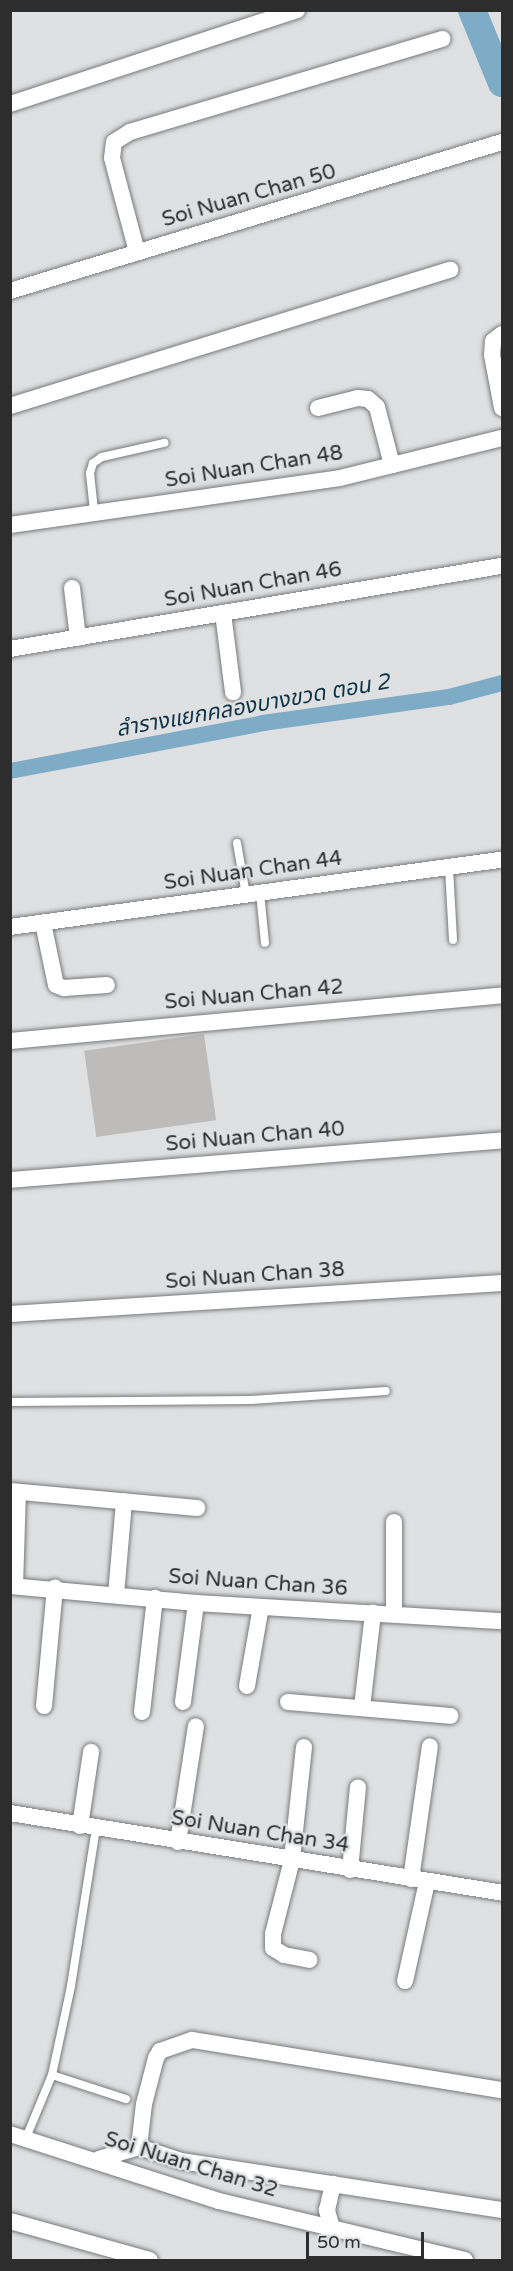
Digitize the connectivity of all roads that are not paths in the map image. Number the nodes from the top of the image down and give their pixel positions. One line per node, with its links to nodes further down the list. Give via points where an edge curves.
1 (297, 10): 3 (street)
2 (442, 39): 5 (street, via 130,132 114,142 112,158)
3 (10, 104)
4 (501, 143): 5 (street, Soi Nuan Chan 50)
5 (137, 252): 7 (street, Soi Nuan Chan 50)
6 (450, 270): 9 (street)
7 (10, 291)
8 (502, 334): 11 (street, via 493,341 492,355)
9 (10, 406)
10 (318, 408): 14 (street, via 368,399 376,407)
11 (502, 408)
12 (502, 438): 14 (street, Soi Nuan Chan 48)
13 (164, 443): 15 (lane, via 93,463 90,472)
14 (392, 465): 15 (street, Soi Nuan Chan 48, via 340,478)
15 (94, 512): 16 (street, Soi Nuan Chan 48)
16 (10, 525)
17 (502, 566): 19 (street, Soi Nuan Chan 46)
18 (72, 588): 20 (street)
19 (223, 613): 20 (street, Soi Nuan Chan 46); 22 (street)
20 (78, 638): 21 (street, Soi Nuan Chan 46)
21 (10, 649)
22 (233, 692)
23 (237, 843): 26 (lane)
24 (502, 860): 25 (street, Soi Nuan Chan 44)
25 (448, 868): 26 (street, Soi Nuan Chan 44); 29 (lane)
26 (253, 894): 27 (street, Soi Nuan Chan 44); 30 (lane)
27 (43, 923): 28 (street, Soi Nuan Chan 44); 31 (street, via 56,985)
28 (10, 927)
29 (453, 940)
30 (265, 943)
31 (107, 985)
32 (502, 995): 33 (street, Soi Nuan Chan 42)
33 (10, 1041)
34 (502, 1140): 35 (street, Soi Nuan Chan 40)
35 (10, 1180)
36 (502, 1283): 37 (street, Soi Nuan Chan 38)
37 (10, 1314)
38 (386, 1391): 39 (lane, via 251,1400)
39 (10, 1402)
40 (14, 1492): 41 (street); 44 (street)
41 (124, 1501): 42 (street); 46 (street)
42 (197, 1508)
43 (394, 1522): 51 (street)
44 (13, 1586): 45 (street, Soi Nuan Chan 36)
45 (55, 1588): 46 (street, Soi Nuan Chan 36); 56 (street)
46 (116, 1595): 47 (street, Soi Nuan Chan 36)
47 (155, 1598): 48 (street, Soi Nuan Chan 36); 58 (street)
48 (196, 1603): 49 (street, Soi Nuan Chan 36); 54 (street)
49 (261, 1607): 50 (street, Soi Nuan Chan 36); 53 (street)
50 (373, 1613): 51 (street, Soi Nuan Chan 36); 57 (street)
51 (394, 1614): 52 (street, Soi Nuan Chan 36)
52 (502, 1622)
53 (247, 1686)
54 (183, 1702)
55 (288, 1702): 57 (street)
56 (44, 1706)
57 (362, 1707): 59 (street)
58 (142, 1712)
59 (450, 1716)
60 (196, 1726): 67 (street)
61 (430, 1746): 70 (street)
62 (304, 1747): 68 (street)
63 (91, 1752): 66 (street)
64 (358, 1787): 69 (street)
65 (10, 1813): 66 (street, Soi Nuan Chan 34)
66 (88, 1827): 67 (street, Soi Nuan Chan 34); 74 (lane, via 71,1986)
67 (178, 1842): 68 (street, Soi Nuan Chan 34)
68 (291, 1860): 69 (street, Soi Nuan Chan 34); 72 (street, via 273,1948 284,1955)
69 (350, 1869): 70 (street, Soi Nuan Chan 34)
70 (419, 1881): 71 (street, Soi Nuan Chan 34); 73 (street)
71 (502, 1893)
72 (310, 1960)
73 (405, 1981)
74 (52, 2075): 76 (lane); 77 (lane)
75 (502, 2090): 78 (street, via 192,2040 160,2051 156,2058 144,2104)
76 (126, 2099)
77 (18, 2136): 79 (street, Soi Nuan Chan 32)
78 (139, 2147): 79 (street); 80 (street, via 181,2161)
79 (99, 2159): 83 (street, Soi Nuan Chan 32, via 219,2201)
80 (333, 2184): 81 (street); 83 (street, via 327,2210)
81 (502, 2210)
82 (10, 2221): 84 (street)
83 (332, 2228): 85 (street, Soi Nuan Chan 32)
84 (150, 2260)
85 (465, 2260)

